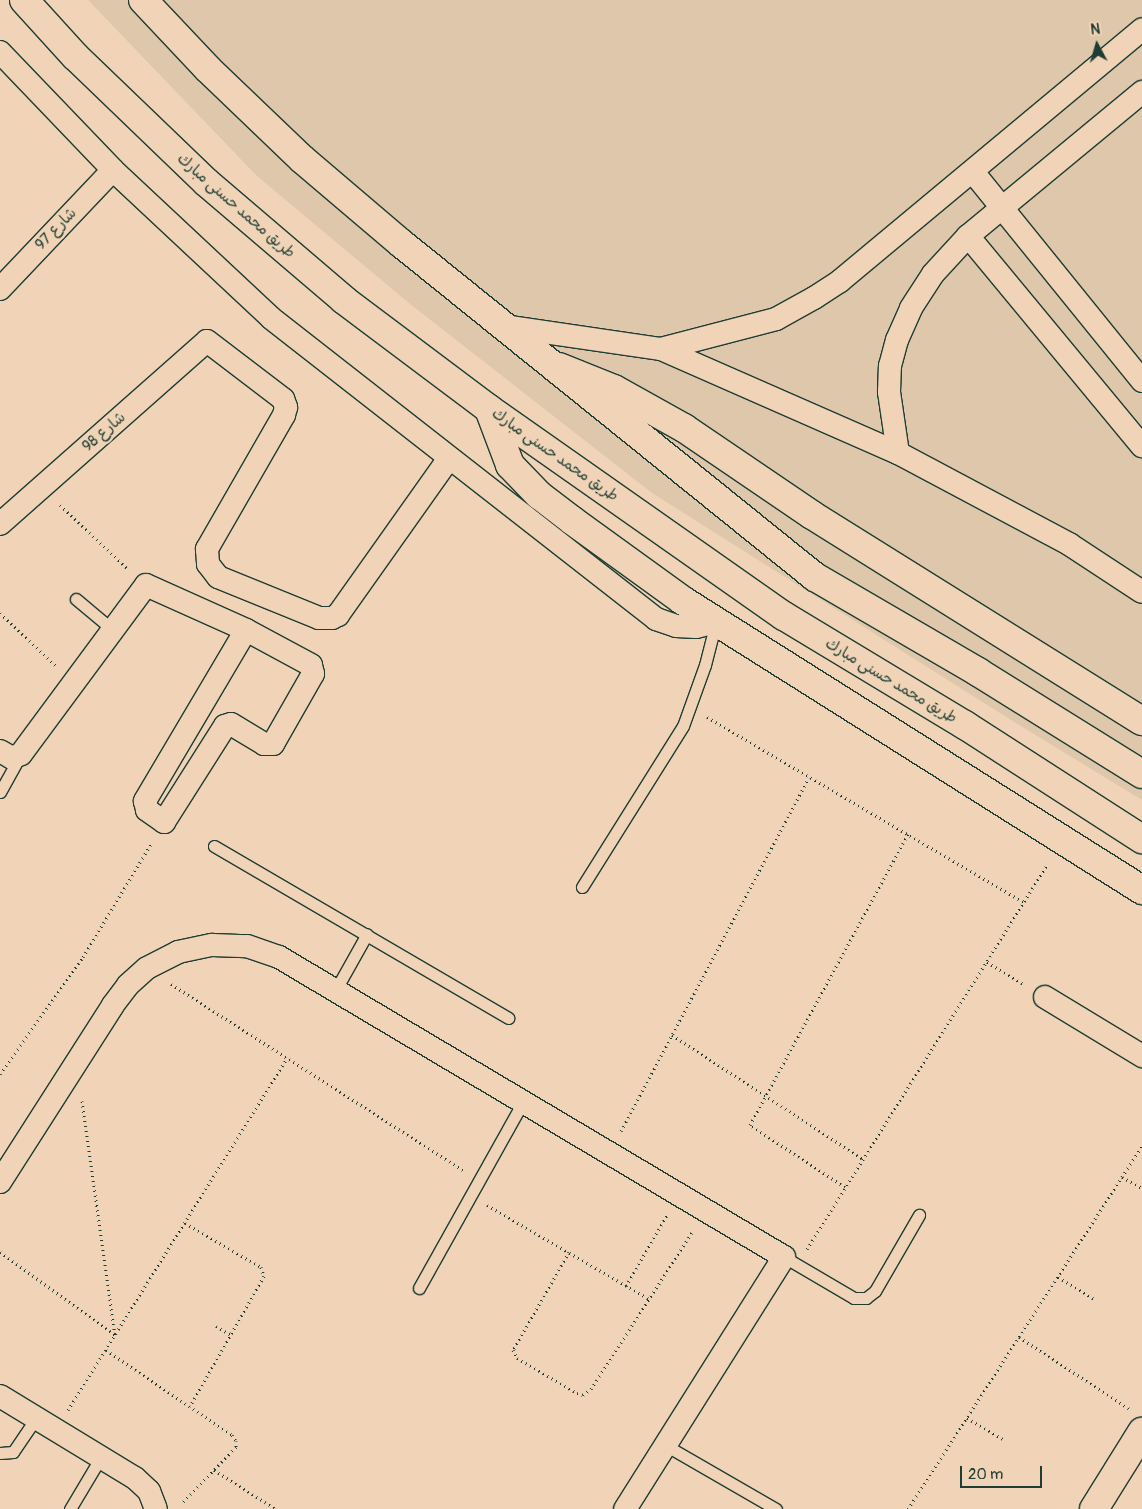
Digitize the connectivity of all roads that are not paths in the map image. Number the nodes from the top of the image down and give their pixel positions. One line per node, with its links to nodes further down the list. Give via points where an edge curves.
1 (24, 0): 15 (main road, طريق محمد حسنى مبارك, via 75,56 206,182 344,300)
2 (144, 0): 11 (main road, via 208,69 302,159)
3 (1142, 29): 7 (street)
4 (0, 52): 6 (street)
5 (1142, 92): 8 (street)
6 (113, 170): 10 (street, شارع 97); 18 (street, via 271,318)
7 (973, 172): 8 (street); 12 (street, via 840,281 814,298 776,319)
8 (1002, 207): 9 (street); 14 (street)
9 (968, 236): 16 (street); 17 (street, via 933,274 911,308 897,340 890,366 889,392)
10 (0, 289)
11 (503, 326): 12 (street); 13 (main road)
12 (661, 349): 17 (street)
13 (547, 362): 25 (main road, via 614,390 684,428 812,515); 27 (main road, via 816,578 978,672)
14 (1142, 381)
15 (489, 409): 22 (main road, via 510,465 539,496); 29 (main road, طريق محمد حسنى مبارك, via 784,616 965,725)
16 (1142, 446)
17 (898, 453): 20 (street, via 1069,544)
18 (449, 458): 19 (street, شارع 98, via 338,615 319,618 218,577 208,564 207,549 286,407 283,399 207,340); 22 (street, via 656,619 676,626 696,627)
19 (0, 524)
20 (1142, 592)
21 (76, 599): 23 (lane)
22 (716, 622): 31 (lane, via 706,665 682,726); 32 (main road)
23 (113, 630): 24 (street, via 146,585); 26 (street, via 74,684)
24 (246, 630): 24 (street, via 145,801 147,810 164,822 226,725 232,724 266,745 273,744 313,674 311,664)
25 (1142, 721)
26 (10, 753): 28 (lane)
27 (1142, 774)
28 (0, 792)
29 (1142, 839)
30 (214, 846): 33 (lane)
31 (582, 887)
32 (1142, 890)
33 (368, 934): 34 (lane); 36 (lane)
34 (335, 990): 38 (street); 39 (street, via 279,957 247,946 212,945 178,952 147,968 128,984 113,1005)
35 (1045, 997): 37 (street)
36 (508, 1018)
37 (1142, 1056)
38 (523, 1102): 41 (street); 42 (lane)
39 (0, 1182)
40 (920, 1215): 41 (lane, via 875,1291 866,1298 854,1298)
41 (791, 1260): 46 (street)
42 (419, 1288)
43 (0, 1396): 44 (street)
44 (36, 1418): 47 (lane, via 13,1452); 48 (street)
45 (1138, 1422): 53 (main road)
46 (666, 1445): 51 (street); 52 (lane)
47 (0, 1453)
48 (102, 1457): 49 (lane); 50 (street, via 135,1478 149,1492)
49 (70, 1509)
50 (156, 1509)
51 (625, 1509)
52 (776, 1509)
53 (1094, 1509)

